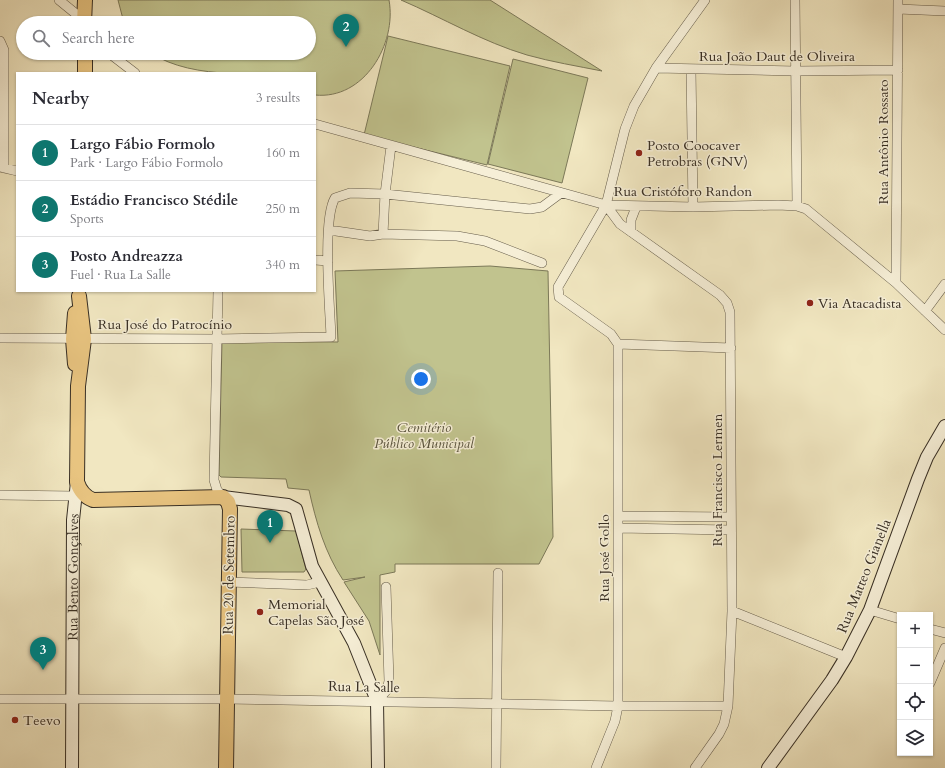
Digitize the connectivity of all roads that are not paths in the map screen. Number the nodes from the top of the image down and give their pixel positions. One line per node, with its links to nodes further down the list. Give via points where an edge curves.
1 (59, 0): 7 (street)
2 (85, 0): 8 (main road)
3 (705, 0): 12 (street)
4 (795, 0): 15 (street)
5 (898, 4): 6 (street); 14 (street, Rua Antônio Rossato)
6 (945, 11)
7 (78, 16)
8 (85, 16)
9 (2, 43): 20 (street)
10 (85, 60): 16 (main road)
11 (118, 60): 17 (street)
12 (656, 68): 13 (street, Rua João Daut de Oliveira); 24 (street, via 634,106 625,129)
13 (691, 70): 15 (street, Rua João Daut de Oliveira); 27 (street)
14 (898, 70): 15 (street, Rua João Daut de Oliveira); 34 (street, Rua Antônio Rossato)
15 (795, 71): 25 (street)
16 (85, 72)
17 (134, 72)
18 (316, 124): 19 (street, Rua Cristóforo Randon)
19 (391, 146): 22 (street, Rua Cristóforo Randon); 23 (street)
20 (2, 168): 21 (street)
21 (16, 171)
22 (562, 193): 23 (street, via 542,207 530,209); 24 (street, Rua Cristóforo Randon)
23 (385, 194): 28 (street, via 350,193 335,198 331,204); 30 (street)
24 (606, 205): 26 (street, Rua Cristóforo Randon); 29 (street, Rua Francisco Lermen, via 620,224); 43 (street, via 560,282 557,292 559,297 611,334)
25 (797, 206): 27 (street, Rua Cristóforo Randon); 34 (street, Rua Cristóforo Randon, via 806,209)
26 (636, 207): 27 (street, Rua Cristóforo Randon); 29 (street, via 631,220)
27 (693, 207)
28 (329, 230): 30 (street, via 370,236); 32 (street)
29 (631, 232): 44 (street, Rua Francisco Lermen, via 720,294 730,312)
30 (383, 234): 33 (street, via 457,236 485,241)
31 (316, 260): 32 (street)
32 (328, 261): 42 (street, Rua José do Patrocínio, via 331,337)
33 (542, 263)
34 (896, 283): 38 (street, Rua Cristóforo Randon)
35 (945, 284): 38 (street)
36 (218, 292): 42 (street, Rua 20 de Setembro)
37 (79, 293): 41 (main road, Rua Bento Gonçalves)
38 (925, 311): 39 (street, Rua Cristóforo Randon)
39 (945, 330)
40 (0, 338): 41 (street, Rua José do Patrocínio)
41 (78, 339): 42 (street, Rua José do Patrocínio); 46 (main road, Rua Bento Gonçalves)
42 (217, 339): 48 (street, Rua 20 de Setembro, via 214,480)
43 (618, 344): 44 (street); 50 (street, Rua José Gollo)
44 (731, 348): 51 (street, Rua Francisco Lermen)
45 (945, 426): 59 (street, Rua Matteo Gianella, via 924,465)
46 (75, 489): 47 (street); 49 (main road); 52 (street, Rua Bento Gonçalves)
47 (0, 495)
48 (223, 498): 49 (main road); 56 (main road, Rua 20 de Setembro, via 228,502 230,509); 57 (street, via 293,506 312,566)
49 (93, 500): 52 (street, via 81,509)
50 (618, 516): 51 (street); 53 (street, Rua José Gollo)
51 (731, 517): 54 (street, Rua Francisco Lermen)
52 (73, 520): 68 (street, Rua Bento Gonçalves)
53 (618, 528): 54 (street); 72 (street, Rua José Gollo)
54 (730, 530): 60 (street, Rua Francisco Lermen)
55 (498, 573): 71 (street)
56 (229, 582): 57 (street, via 307,586); 69 (main road, Rua 20 de Setembro)
57 (320, 582): 70 (street, via 354,644)
58 (386, 587): 70 (street, via 389,681 387,690)
59 (870, 610): 61 (street); 65 (street, Rua Matteo Gianella)
60 (732, 611): 65 (street); 73 (street, Rua Francisco Lermen)
61 (897, 619)
62 (933, 630): 63 (street)
63 (945, 633)
64 (945, 648): 66 (street)
65 (846, 657): 80 (street, Rua Matteo Gianella)
66 (933, 676)
67 (0, 699): 68 (street, Rua La Salle)
68 (73, 699): 69 (street, Rua La Salle); 74 (street, Rua Bento Gonçalves)
69 (227, 699): 70 (street, Rua La Salle); 75 (main road, Rua 20 de Setembro)
70 (377, 701): 71 (street, Rua La Salle); 76 (street)
71 (498, 703): 72 (street, Rua La Salle); 77 (street)
72 (618, 706): 73 (street, Rua La Salle); 78 (street, Rua José Gollo, via 615,721)
73 (728, 706): 79 (street, Rua Francisco Lermen, via 720,734)
74 (72, 768)
75 (226, 768)
76 (378, 768)
77 (496, 768)
78 (596, 768)
79 (695, 768)
80 (768, 768)

